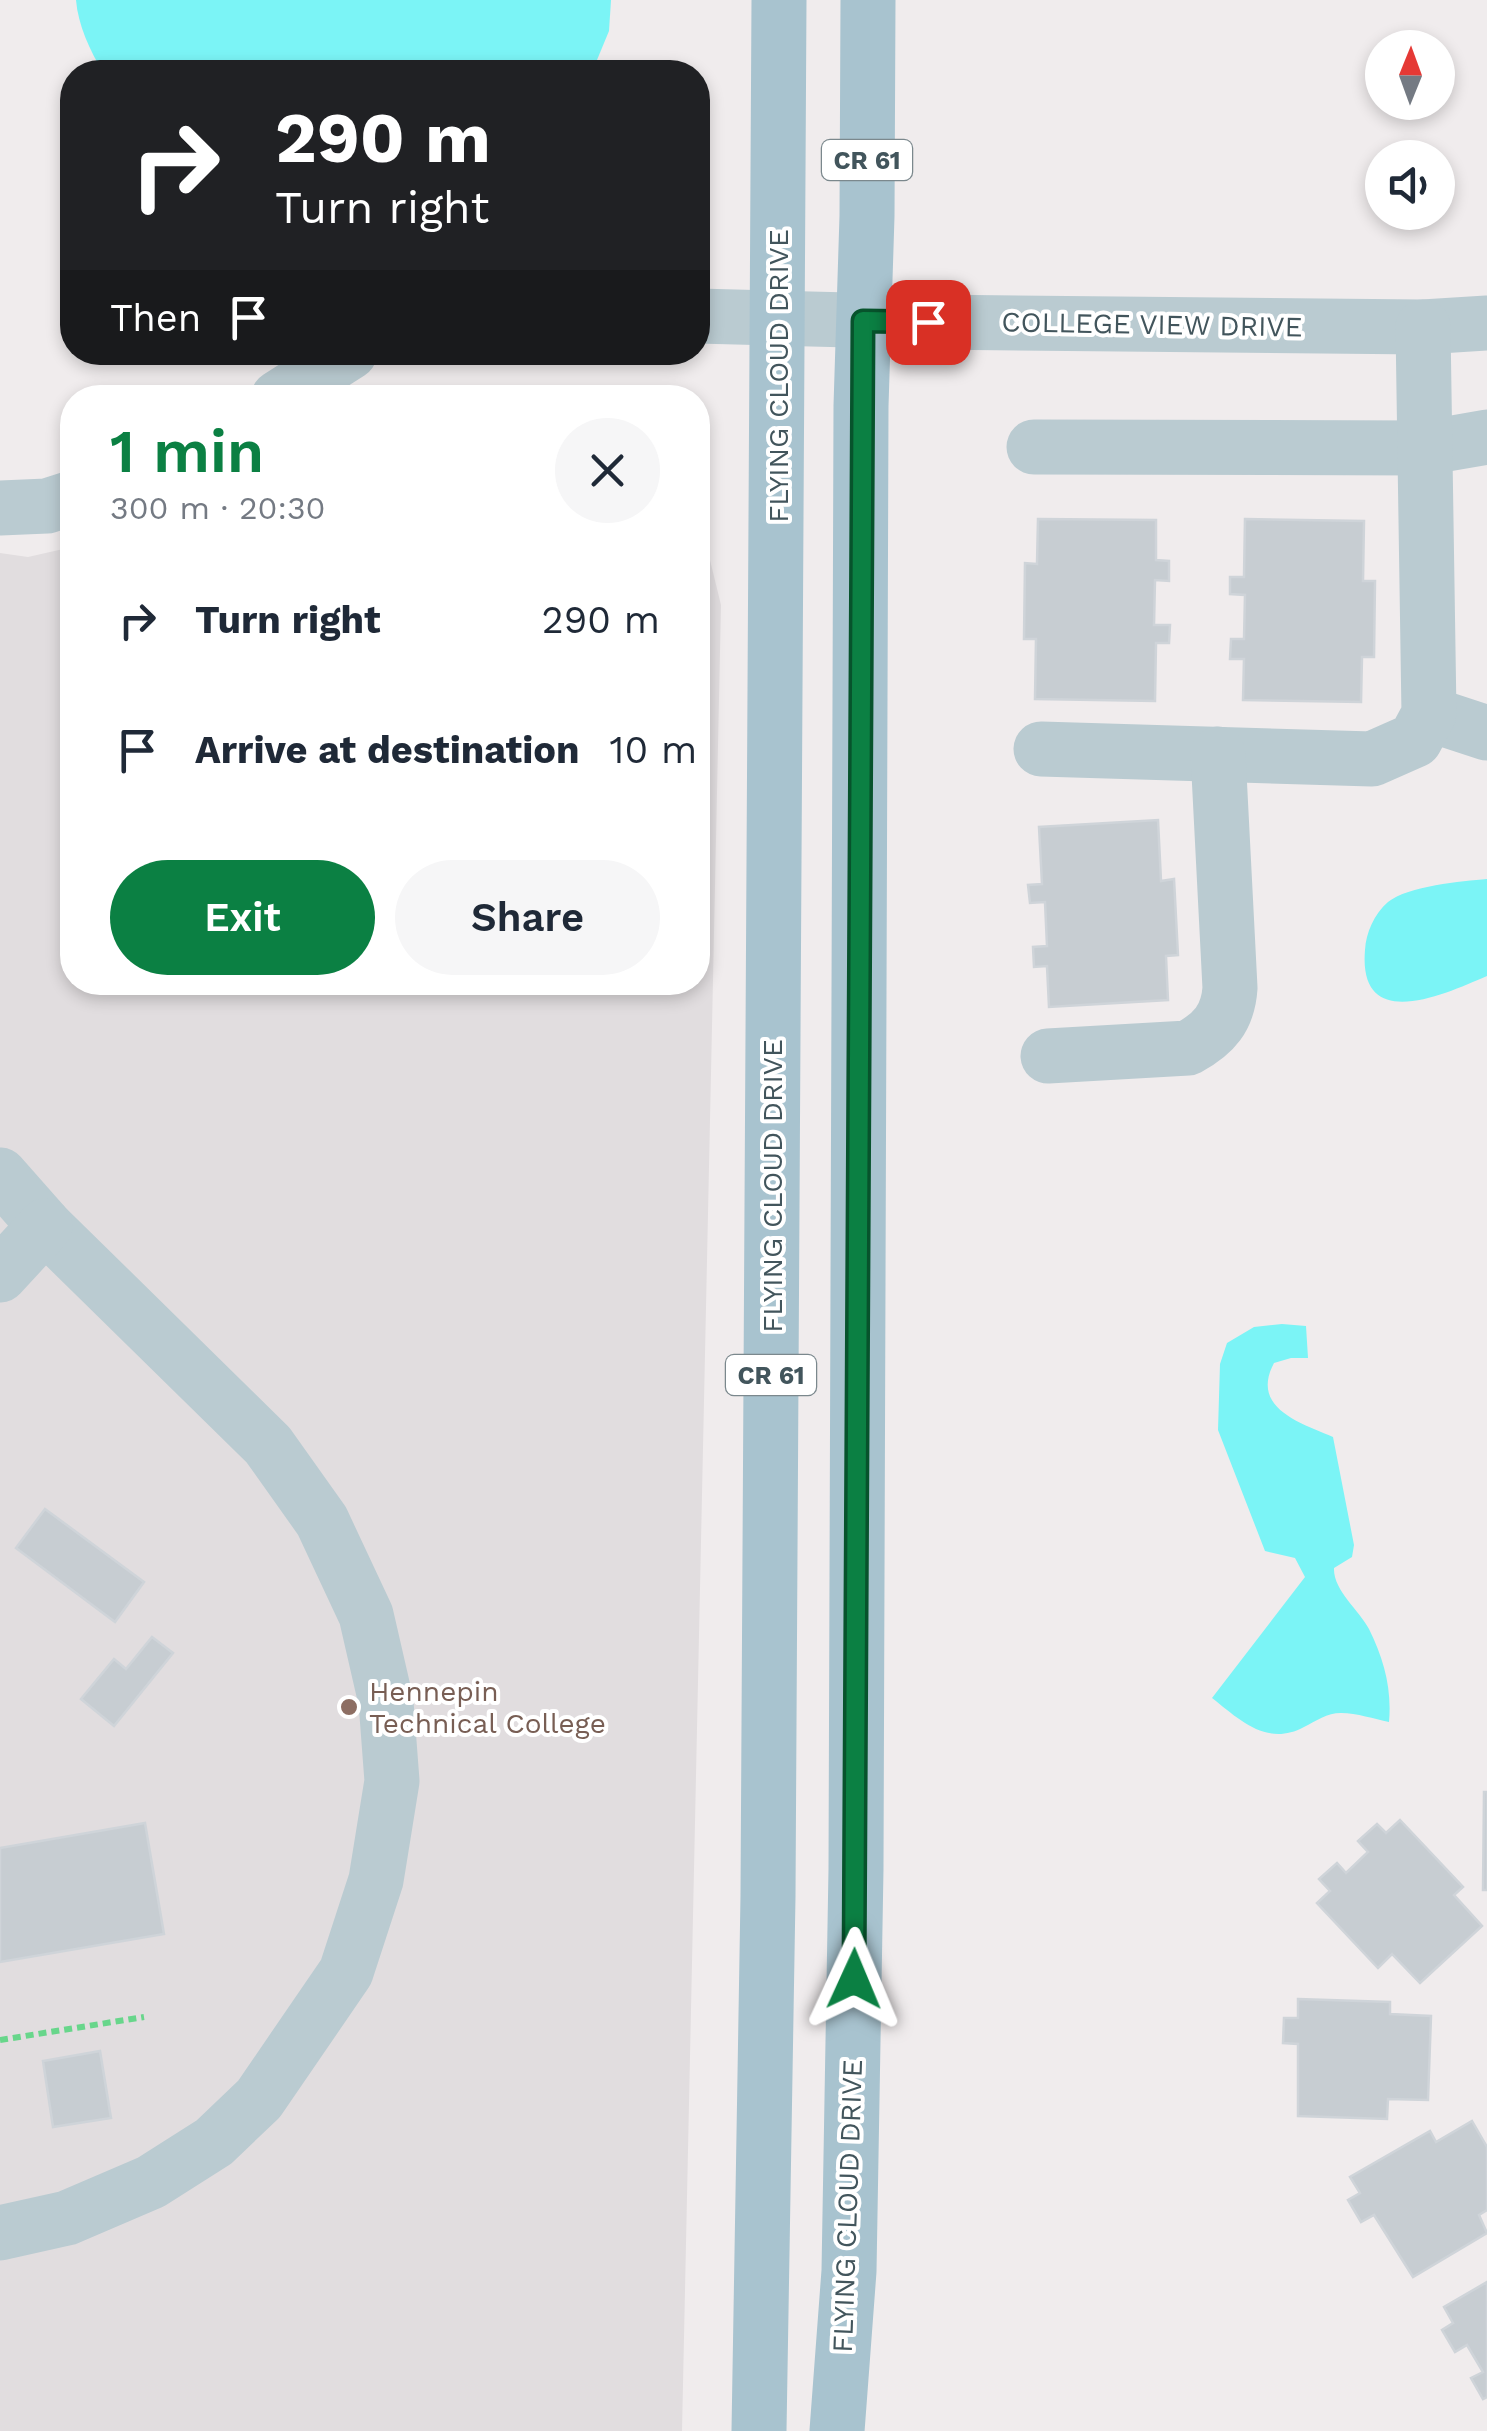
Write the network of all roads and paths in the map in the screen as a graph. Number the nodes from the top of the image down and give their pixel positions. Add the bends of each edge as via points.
1 (779, 0) edge
2 (868, 0) edge
3 (710, 316) edge
4 (780, 319) junction
5 (863, 321) junction
6 (1487, 322) edge
7 (1423, 326) junction
8 (330, 365) edge
9 (298, 385) edge
10 (1487, 436) edge
11 (1034, 446) dead end
12 (1424, 448) junction
13 (60, 502) edge
14 (0, 508) edge
15 (1429, 714) junction
16 (1487, 732) edge
17 (1041, 749) dead end
18 (1218, 754) junction
19 (1048, 1056) dead end
20 (0, 1175) edge
21 (45, 1226) junction
22 (0, 1275) edge
23 (144, 2016) dead end
24 (0, 2040) edge
25 (0, 2233) edge
26 (759, 2431) edge
27 (837, 2431) edge

1 - 4 main road, FLYING CLOUD DRIVE / CR 61
2 - 5 main road, FLYING CLOUD DRIVE / CR 61
3 - 4 street, COLLEGE VIEW DRIVE
4 - 5 street, COLLEGE VIEW DRIVE
4 - 26 main road, FLYING CLOUD DRIVE / CR 61
5 - 7 street, COLLEGE VIEW DRIVE
5 - 27 main road, FLYING CLOUD DRIVE / CR 61 via 856,1850 849,2271
6 - 7 street, COLLEGE VIEW DRIVE
7 - 12 street
8 - 9 street
10 - 12 street
11 - 12 street
12 - 15 street
13 - 14 street
15 - 16 street
15 - 18 street via 1414,740 1372,759
17 - 18 street
18 - 19 street via 1230,988 1220,1024 1188,1048
20 - 21 street
21 - 22 street
21 - 25 street via 268,1446 322,1521 366,1614 386,1702 392,1781 376,1880 346,1972 260,2099 214,2142 151,2182 68,2218
23 - 24 path

